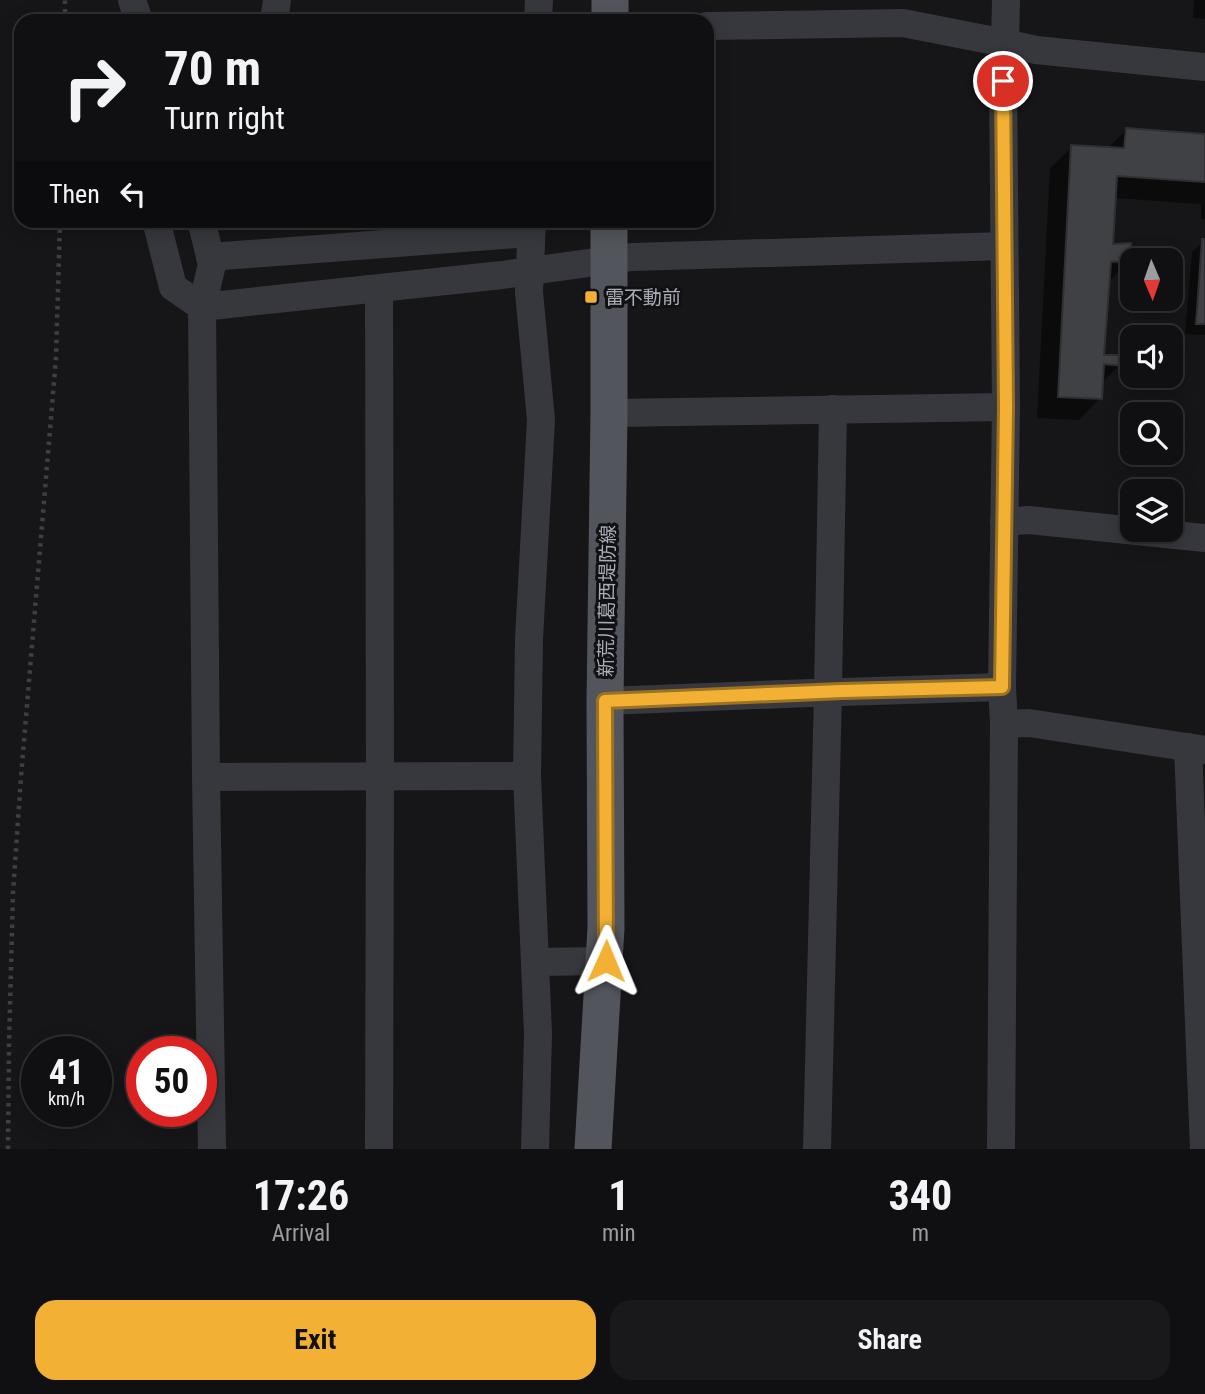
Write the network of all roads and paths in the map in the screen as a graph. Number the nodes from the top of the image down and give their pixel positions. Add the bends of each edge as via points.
1 (1006, 0) edge
2 (714, 26) edge
3 (1005, 43) junction
4 (1205, 67) edge
5 (60, 228) edge
6 (158, 228) edge
7 (203, 228) edge
8 (521, 228) edge
9 (532, 228) edge
10 (609, 228) edge
11 (1004, 246) junction
12 (211, 257) junction
13 (608, 259) junction
14 (530, 271) junction
15 (379, 289) junction
16 (202, 307) junction
17 (1006, 407) junction
18 (833, 409) junction
19 (609, 413) junction
20 (1004, 522) junction
21 (1205, 538) edge
22 (1002, 687) junction
23 (828, 692) junction
24 (605, 701) junction
25 (1004, 724) junction
26 (1197, 748) edge
27 (380, 776) junction
28 (527, 776) junction
29 (206, 778) junction
30 (606, 961) junction
31 (535, 962) junction
32 (8, 1149) edge
33 (212, 1149) edge
34 (379, 1149) edge
35 (535, 1149) edge
36 (593, 1149) edge
37 (817, 1149) edge
38 (1001, 1149) edge
39 (1204, 1149) edge

1 - 3 street
2 - 3 street via 903,23
3 - 4 street
3 - 11 street
5 - 32 path via 56,358 13,893
6 - 16 street via 173,287
7 - 12 street
8 - 12 street
9 - 14 street
10 - 13 main road, 新荒川葛西堤防線
11 - 13 street
11 - 17 street
12 - 16 street
13 - 14 street
13 - 19 main road, 新荒川葛西堤防線
14 - 15 street
14 - 28 street via 541,420
15 - 16 street
15 - 27 street
16 - 29 street
17 - 18 street
17 - 20 street
18 - 19 street
18 - 23 street
19 - 24 main road, 新荒川葛西堤防線
20 - 21 street via 1029,520
20 - 22 street
22 - 23 street
22 - 25 street
23 - 24 street
23 - 37 street
24 - 30 main road, 新荒川葛西堤防線
25 - 26 street via 1029,723
25 - 38 street
26 - 39 street
27 - 28 street
27 - 29 street
27 - 34 street
28 - 31 street
29 - 33 street
30 - 31 street
30 - 36 main road, 新荒川葛西堤防線
31 - 35 street

